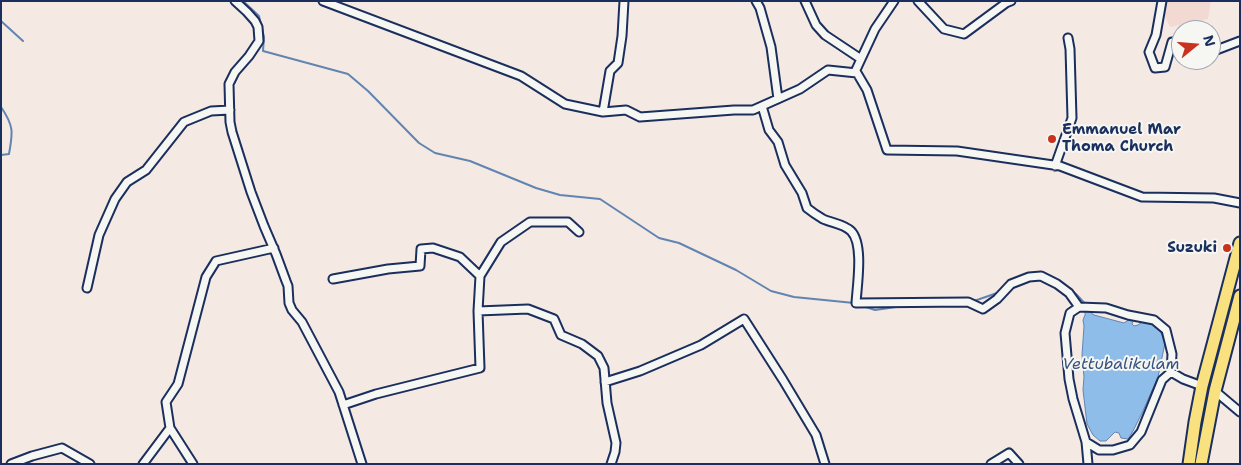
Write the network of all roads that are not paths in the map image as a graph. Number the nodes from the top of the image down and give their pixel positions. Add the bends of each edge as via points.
1 (235, 1) edge
2 (323, 1) edge
3 (624, 1) edge
4 (756, 1) edge
5 (805, 1) edge
6 (894, 1) edge
7 (918, 1) edge
8 (1011, 1) edge
9 (1162, 1) edge
10 (1068, 38) dead end
11 (1240, 41) edge
12 (1171, 46) edge
13 (1221, 48) edge
14 (861, 59) junction
15 (855, 72) junction
16 (778, 99) junction
17 (762, 106) junction
18 (230, 110) junction
19 (603, 112) junction
20 (1055, 166) junction
21 (1240, 203) edge
22 (579, 232) dead end
23 (1240, 243) edge
24 (274, 248) junction
25 (480, 276) junction
26 (333, 279) dead end
27 (87, 288) dead end
28 (1240, 296) edge
29 (1080, 307) junction
30 (478, 311) junction
31 (1171, 372) junction
32 (605, 382) junction
33 (1202, 386) junction
34 (1215, 391) junction
35 (343, 405) junction
36 (1240, 412) edge
37 (170, 428) junction
38 (1086, 442) junction
39 (11, 464) edge
40 (90, 464) edge
41 (143, 464) edge
42 (193, 464) edge
43 (362, 464) edge
44 (611, 464) edge
45 (825, 464) edge
46 (991, 464) edge
47 (1019, 464) edge
48 (1088, 464) edge
49 (1189, 464) edge
50 (1201, 464) edge

1 - 18 street via 255,21 258,41 229,84
2 - 19 street via 521,76 565,104
3 - 19 street via 618,63 610,71
4 - 16 street via 771,47
5 - 14 street via 824,35
6 - 14 street via 875,29
7 - 8 street via 944,29 964,34
9 - 12 street via 1150,52 1156,68 1165,67
10 - 20 street via 1072,118
11 - 13 street
14 - 15 street
15 - 16 street via 828,70
15 - 20 street via 867,90 887,150 957,151
16 - 17 street
17 - 19 street via 753,110 640,117 626,110
17 - 29 street via 785,165 807,208 852,232 857,244 859,268 856,303 968,302 983,309 1011,284 1041,276 1069,293
18 - 24 street via 232,132 242,164
18 - 27 street via 211,112 184,122 146,170 127,182 115,199 100,235
20 - 21 street via 1142,197 1214,198
22 - 25 street via 568,222 530,222 500,242
23 - 33 main road
24 - 35 street via 288,286 292,310 302,322
24 - 37 street via 216,261 206,277 178,384 166,402
25 - 26 street via 460,258 433,248 421,249 420,266
25 - 30 street
28 - 34 main road
29 - 31 street via 1106,308 1154,320 1166,330 1172,354
29 - 38 street via 1070,313 1066,352 1068,379
30 - 32 street via 528,310 554,319 561,335 582,344 598,356 604,368
30 - 35 street via 480,368
31 - 33 street
31 - 38 street via 1162,380 1141,432 1130,445 1099,450
32 - 44 street via 616,443
32 - 45 street via 701,345 744,320 816,435
33 - 49 main road
34 - 36 street
34 - 50 main road
35 - 43 street
37 - 41 street
37 - 42 street
38 - 48 street
39 - 40 street via 62,448
46 - 47 street via 1009,454

